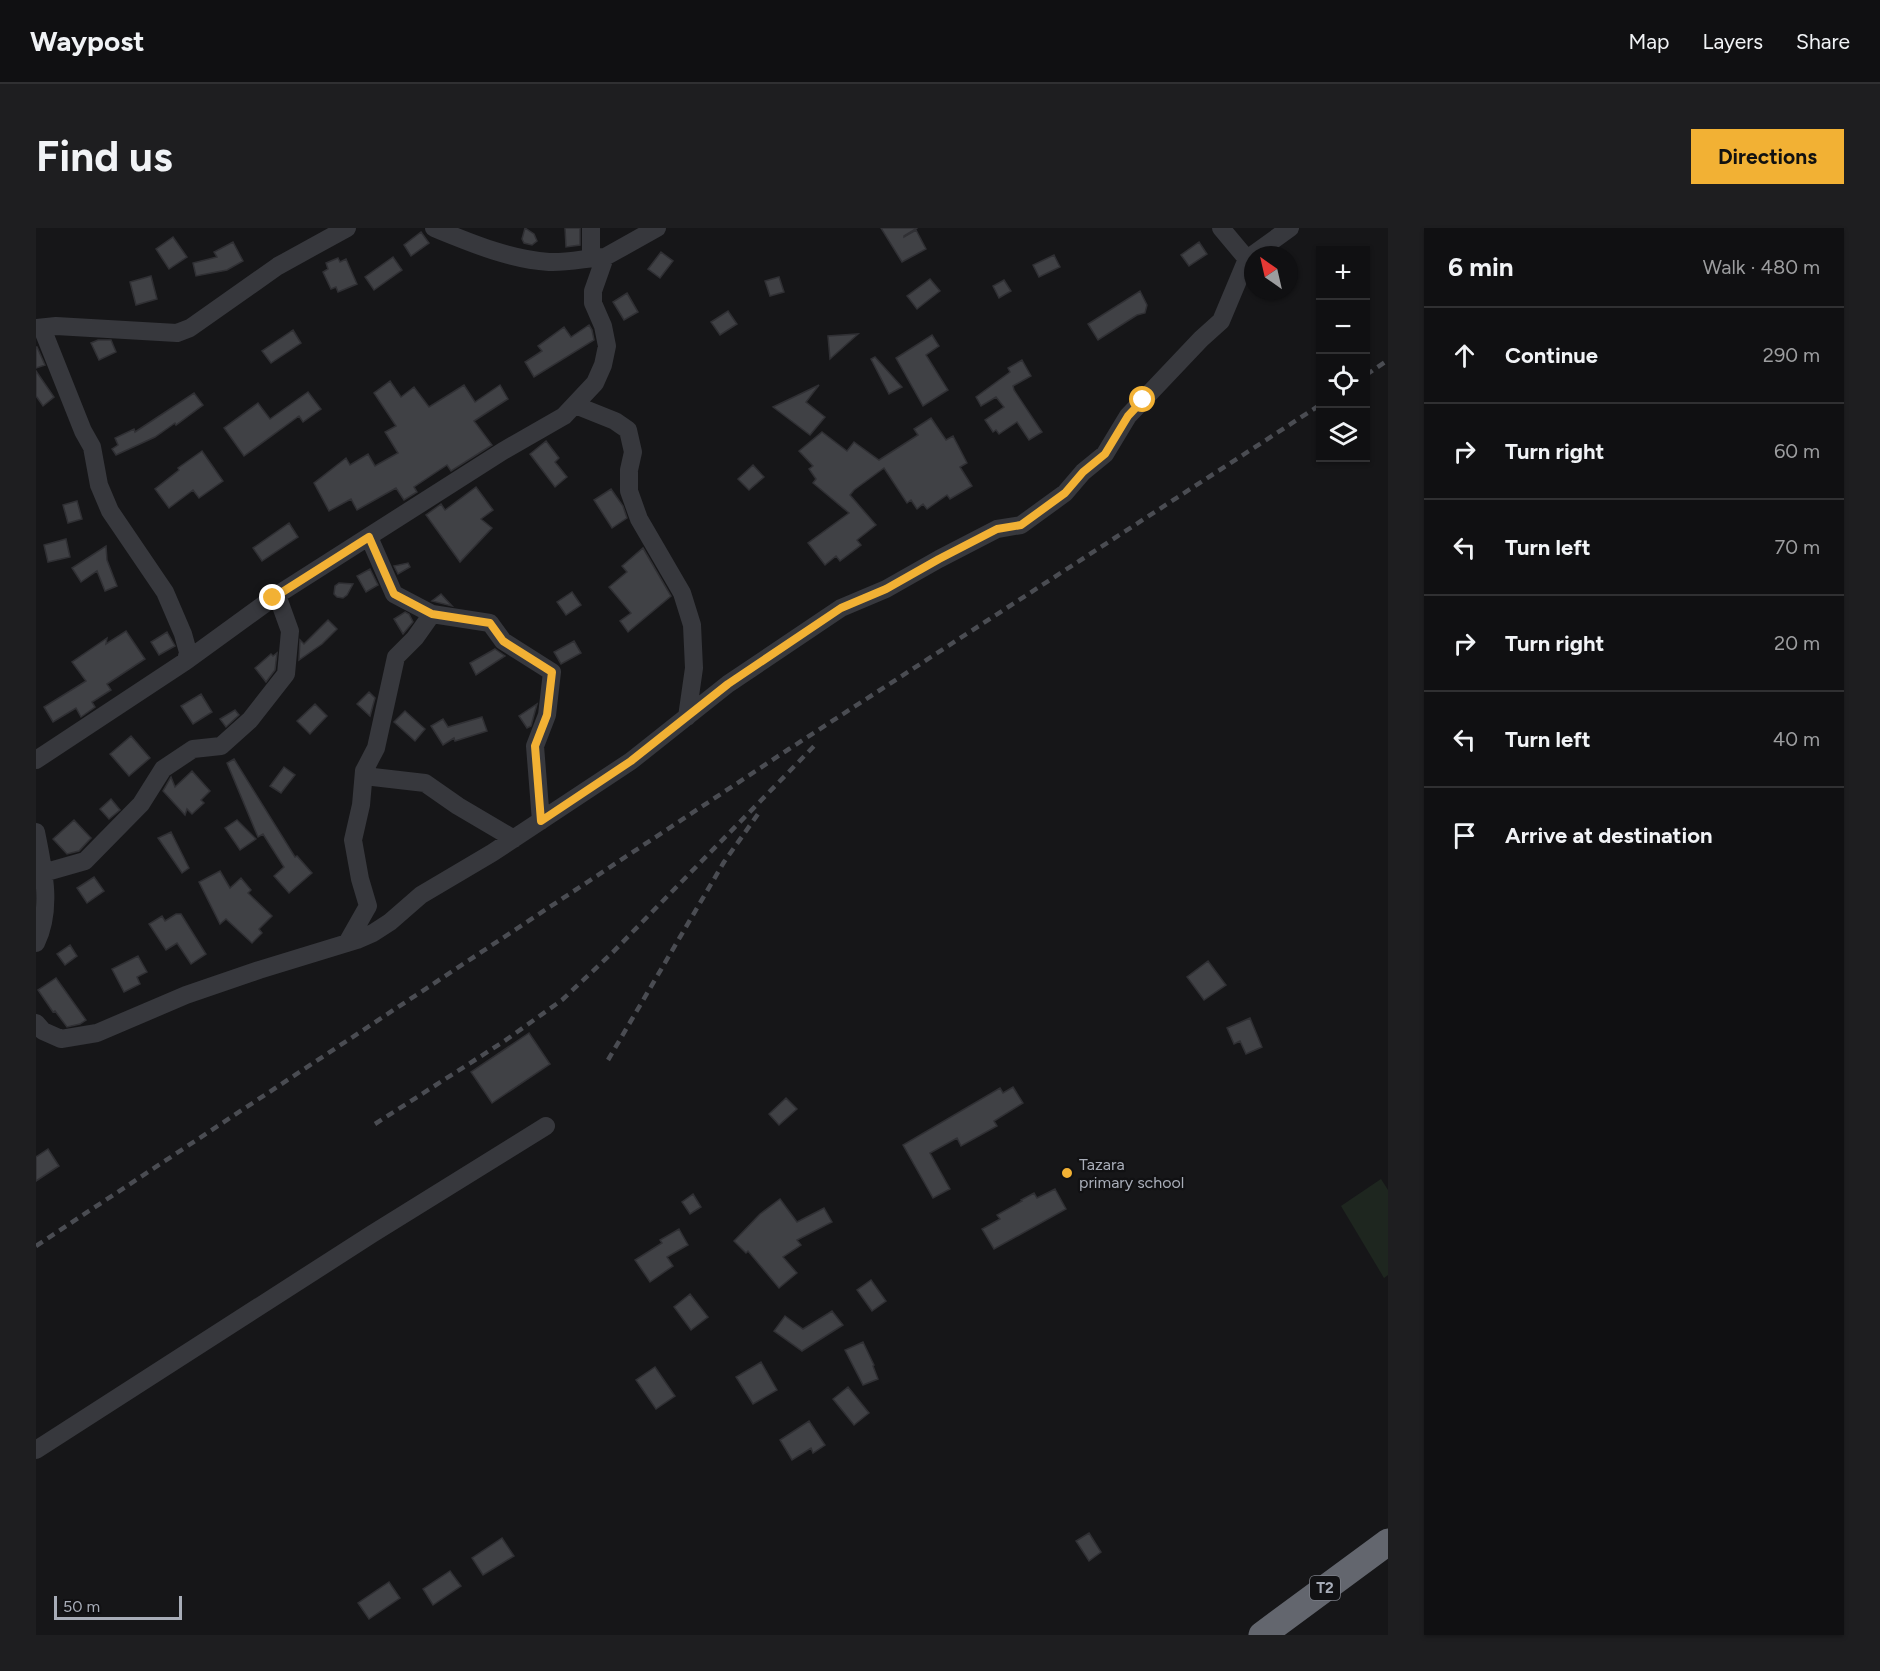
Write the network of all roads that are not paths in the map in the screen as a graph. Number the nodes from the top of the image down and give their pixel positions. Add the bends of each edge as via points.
1 (347, 228) edge
2 (434, 228) edge
3 (591, 228) edge
4 (657, 228) edge
5 (1221, 228) edge
6 (1290, 228) edge
7 (1265, 246) edge
8 (1244, 255) edge
9 (598, 258) junction
10 (1244, 266) edge
11 (39, 328) edge
12 (575, 405) junction
13 (369, 537) junction
14 (277, 595) junction
15 (432, 614) junction
16 (186, 662) junction
17 (687, 717) junction
18 (36, 760) edge
19 (364, 771) junction
20 (541, 821) junction
21 (36, 832) edge
22 (514, 838) junction
23 (43, 873) junction
24 (36, 943) edge
25 (347, 943) junction
26 (36, 1023) edge
27 (546, 1126) dead end
28 (36, 1450) edge
29 (1388, 1542) edge
30 (1262, 1635) edge

1 - 11 street via 278,266 190,328 177,333
2 - 9 street via 522,259 552,262
3 - 9 street
4 - 9 street
5 - 8 street
6 - 7 street
9 - 12 street via 593,303 607,346 595,383
10 - 17 street via 1221,321 1128,416 1108,450 1065,493 1021,525 997,529 886,589 841,608 728,684
11 - 16 street via 92,447 99,485 110,511 165,592 183,634 188,652
12 - 13 street via 564,416
12 - 17 street via 628,430 633,452 629,490 639,519 682,593 692,625 694,668
13 - 14 street
13 - 15 street via 394,594
14 - 16 street
14 - 23 street via 290,632 286,674 250,720 221,746 193,748 163,769 141,804 85,861
15 - 19 street via 396,657 376,747
15 - 20 street via 490,623 503,641 552,672 547,715 535,746
16 - 18 street
17 - 20 street via 631,761
19 - 22 street via 373,777 425,783
19 - 25 street via 353,840 368,906
20 - 22 street
21 - 23 street
22 - 25 street via 421,895 373,933
23 - 24 street via 46,908
25 - 26 street via 186,995 97,1033 61,1039
27 - 28 street
29 - 30 highway, T2

